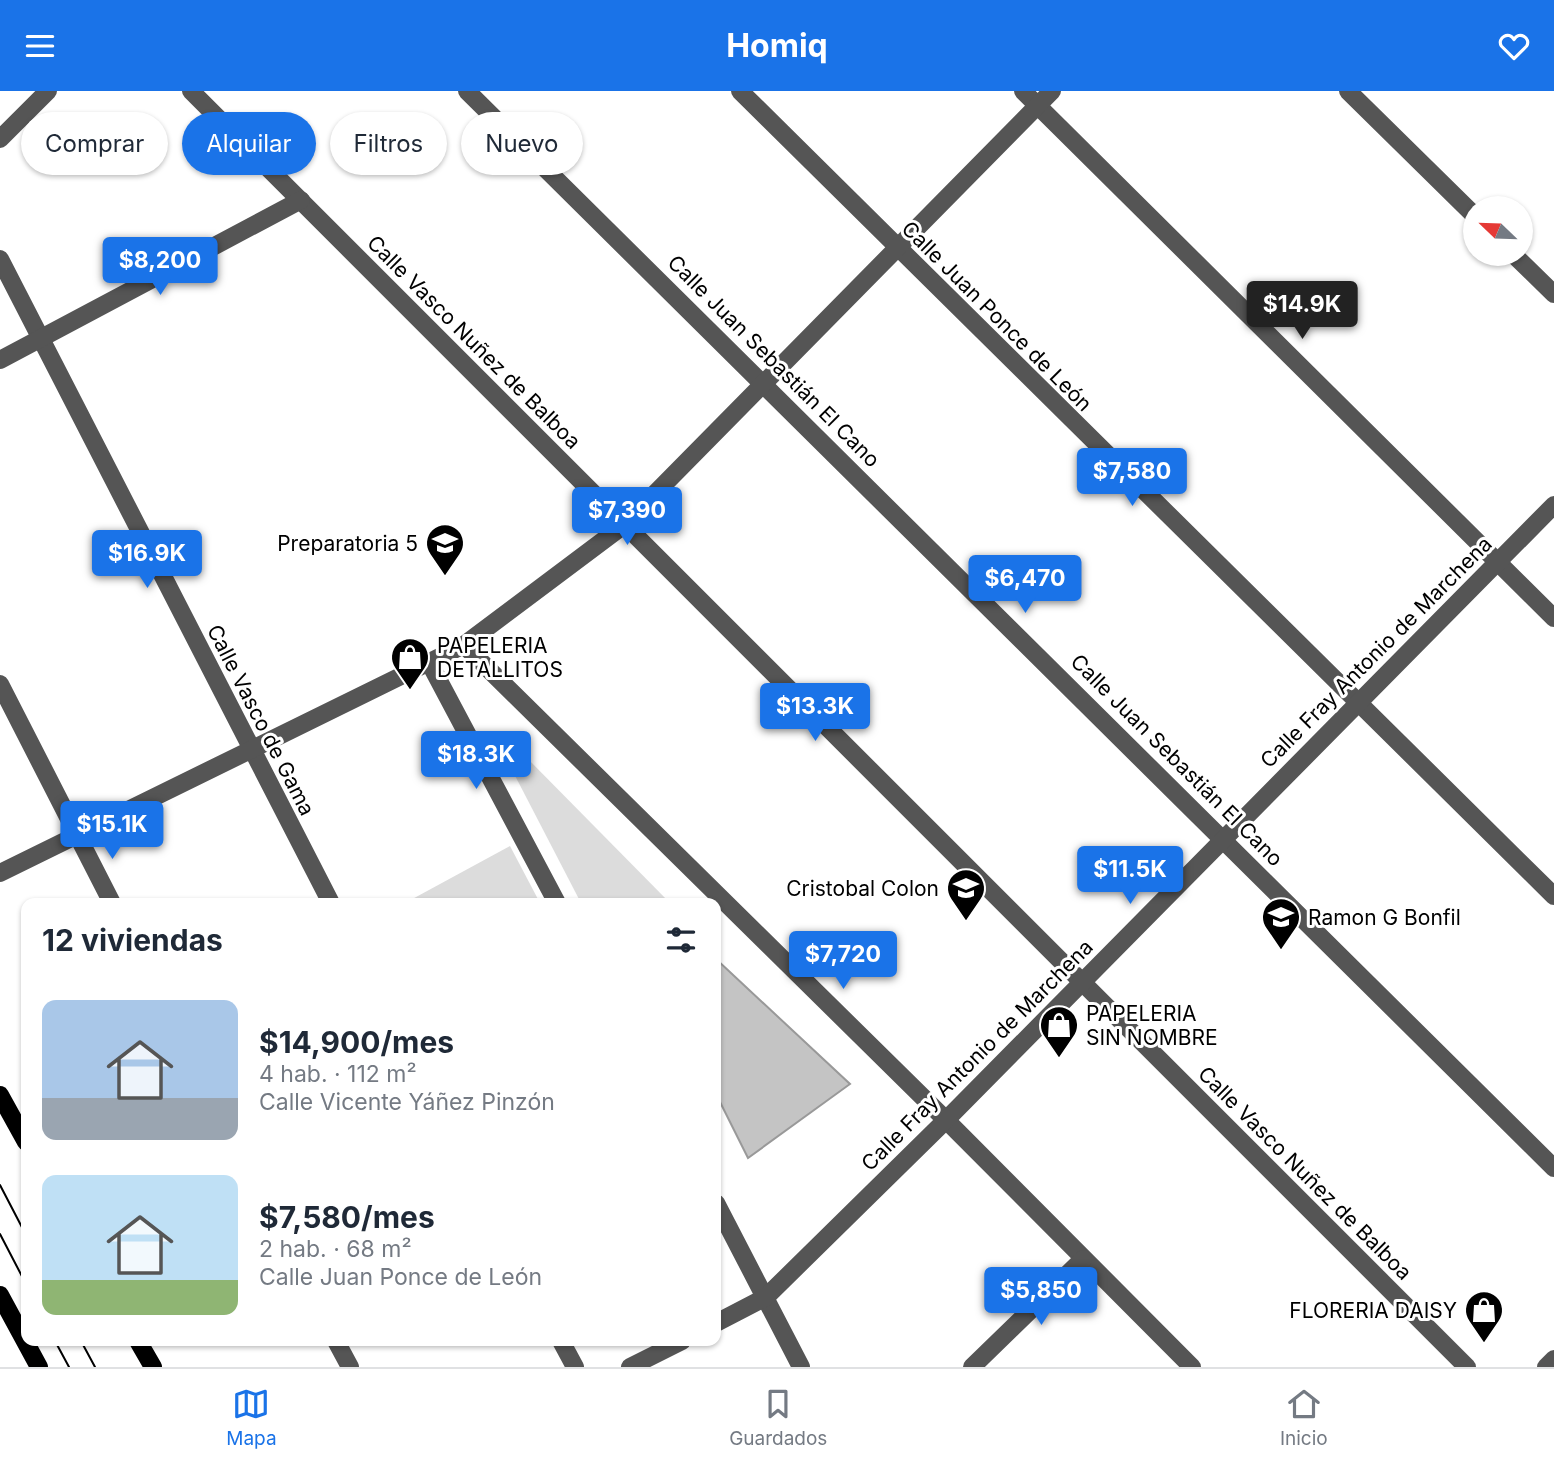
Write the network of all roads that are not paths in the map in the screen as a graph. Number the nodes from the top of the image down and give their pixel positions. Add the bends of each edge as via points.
1 (48, 91) edge
2 (191, 91) edge
3 (467, 91) edge
4 (740, 91) edge
5 (1023, 91) edge
6 (1052, 91) edge
7 (1348, 91) edge
8 (1038, 106) junction
9 (0, 139) edge
10 (301, 200) junction
11 (1463, 204) edge
12 (896, 249) junction
13 (0, 259) edge
14 (1525, 266) edge
15 (1554, 294) edge
16 (40, 338) junction
17 (0, 360) edge
18 (764, 383) junction
19 (1554, 505) edge
20 (624, 525) junction
21 (1497, 562) junction
22 (1554, 618) edge
23 (464, 645) junction
24 (429, 662) junction
25 (0, 684) edge
26 (1358, 703) junction
27 (250, 749) junction
28 (78, 836) junction
29 (1223, 839) junction
30 (0, 873) edge
31 (1554, 896) edge
32 (109, 898) edge
33 (328, 898) edge
34 (554, 898) edge
35 (721, 898) edge
36 (721, 898) edge
37 (1082, 983) junction
38 (0, 1095) edge
39 (946, 1120) junction
40 (21, 1133) edge
41 (1554, 1168) edge
42 (721, 1212) edge
43 (1083, 1259) junction
44 (0, 1295) edge
45 (766, 1297) junction
46 (721, 1320) edge
47 (21, 1334) edge
48 (28, 1346) edge
49 (141, 1346) edge
50 (339, 1346) edge
51 (564, 1346) edge
52 (672, 1346) edge
53 (1554, 1359) edge
54 (39, 1367) edge
55 (153, 1367) edge
56 (350, 1367) edge
57 (575, 1367) edge
58 (630, 1367) edge
59 (801, 1367) edge
60 (972, 1367) edge
61 (1192, 1367) edge
62 (1467, 1367) edge
63 (1546, 1367) edge

1 - 9 street
2 - 10 street, Calle Vasco Nuñez de Balboa
3 - 18 street, Calle Juan Sebastián El Cano
4 - 12 street, Calle Juan Ponce de León
5 - 8 street
6 - 8 street
7 - 11 street
8 - 12 street
8 - 21 street
10 - 16 street
10 - 20 street, Calle Vasco Nuñez de Balboa
12 - 18 street
12 - 26 street, Calle Juan Ponce de León
13 - 16 street, Calle Vasco de Gama
14 - 15 street
16 - 17 street
16 - 27 street, Calle Vasco de Gama
18 - 20 street
18 - 29 street, Calle Juan Sebastián El Cano
19 - 21 street, Calle Fray Antonio de Marchena
20 - 23 street
20 - 37 street, Calle Vasco Nuñez de Balboa
21 - 22 street
21 - 26 street, Calle Fray Antonio de Marchena
23 - 24 street
23 - 36 street
24 - 27 street
24 - 34 street
25 - 28 street
26 - 29 street, Calle Fray Antonio de Marchena
26 - 31 street, Calle Juan Ponce de León
27 - 28 street
27 - 33 street, Calle Vasco de Gama
28 - 30 street
28 - 32 street
29 - 37 street, Calle Fray Antonio de Marchena
29 - 41 street, Calle Juan Sebastián El Cano
35 - 39 street
37 - 39 street, Calle Fray Antonio de Marchena
37 - 62 street, Calle Vasco Nuñez de Balboa
38 - 40 main road
39 - 43 street
39 - 45 street, Calle Fray Antonio de Marchena
42 - 45 street
43 - 60 street
43 - 61 street
44 - 47 main road
45 - 46 street, Calle Fray Antonio de Marchena
45 - 59 street
48 - 54 main road
49 - 55 main road
50 - 56 street
51 - 57 street
52 - 58 street
53 - 63 street

